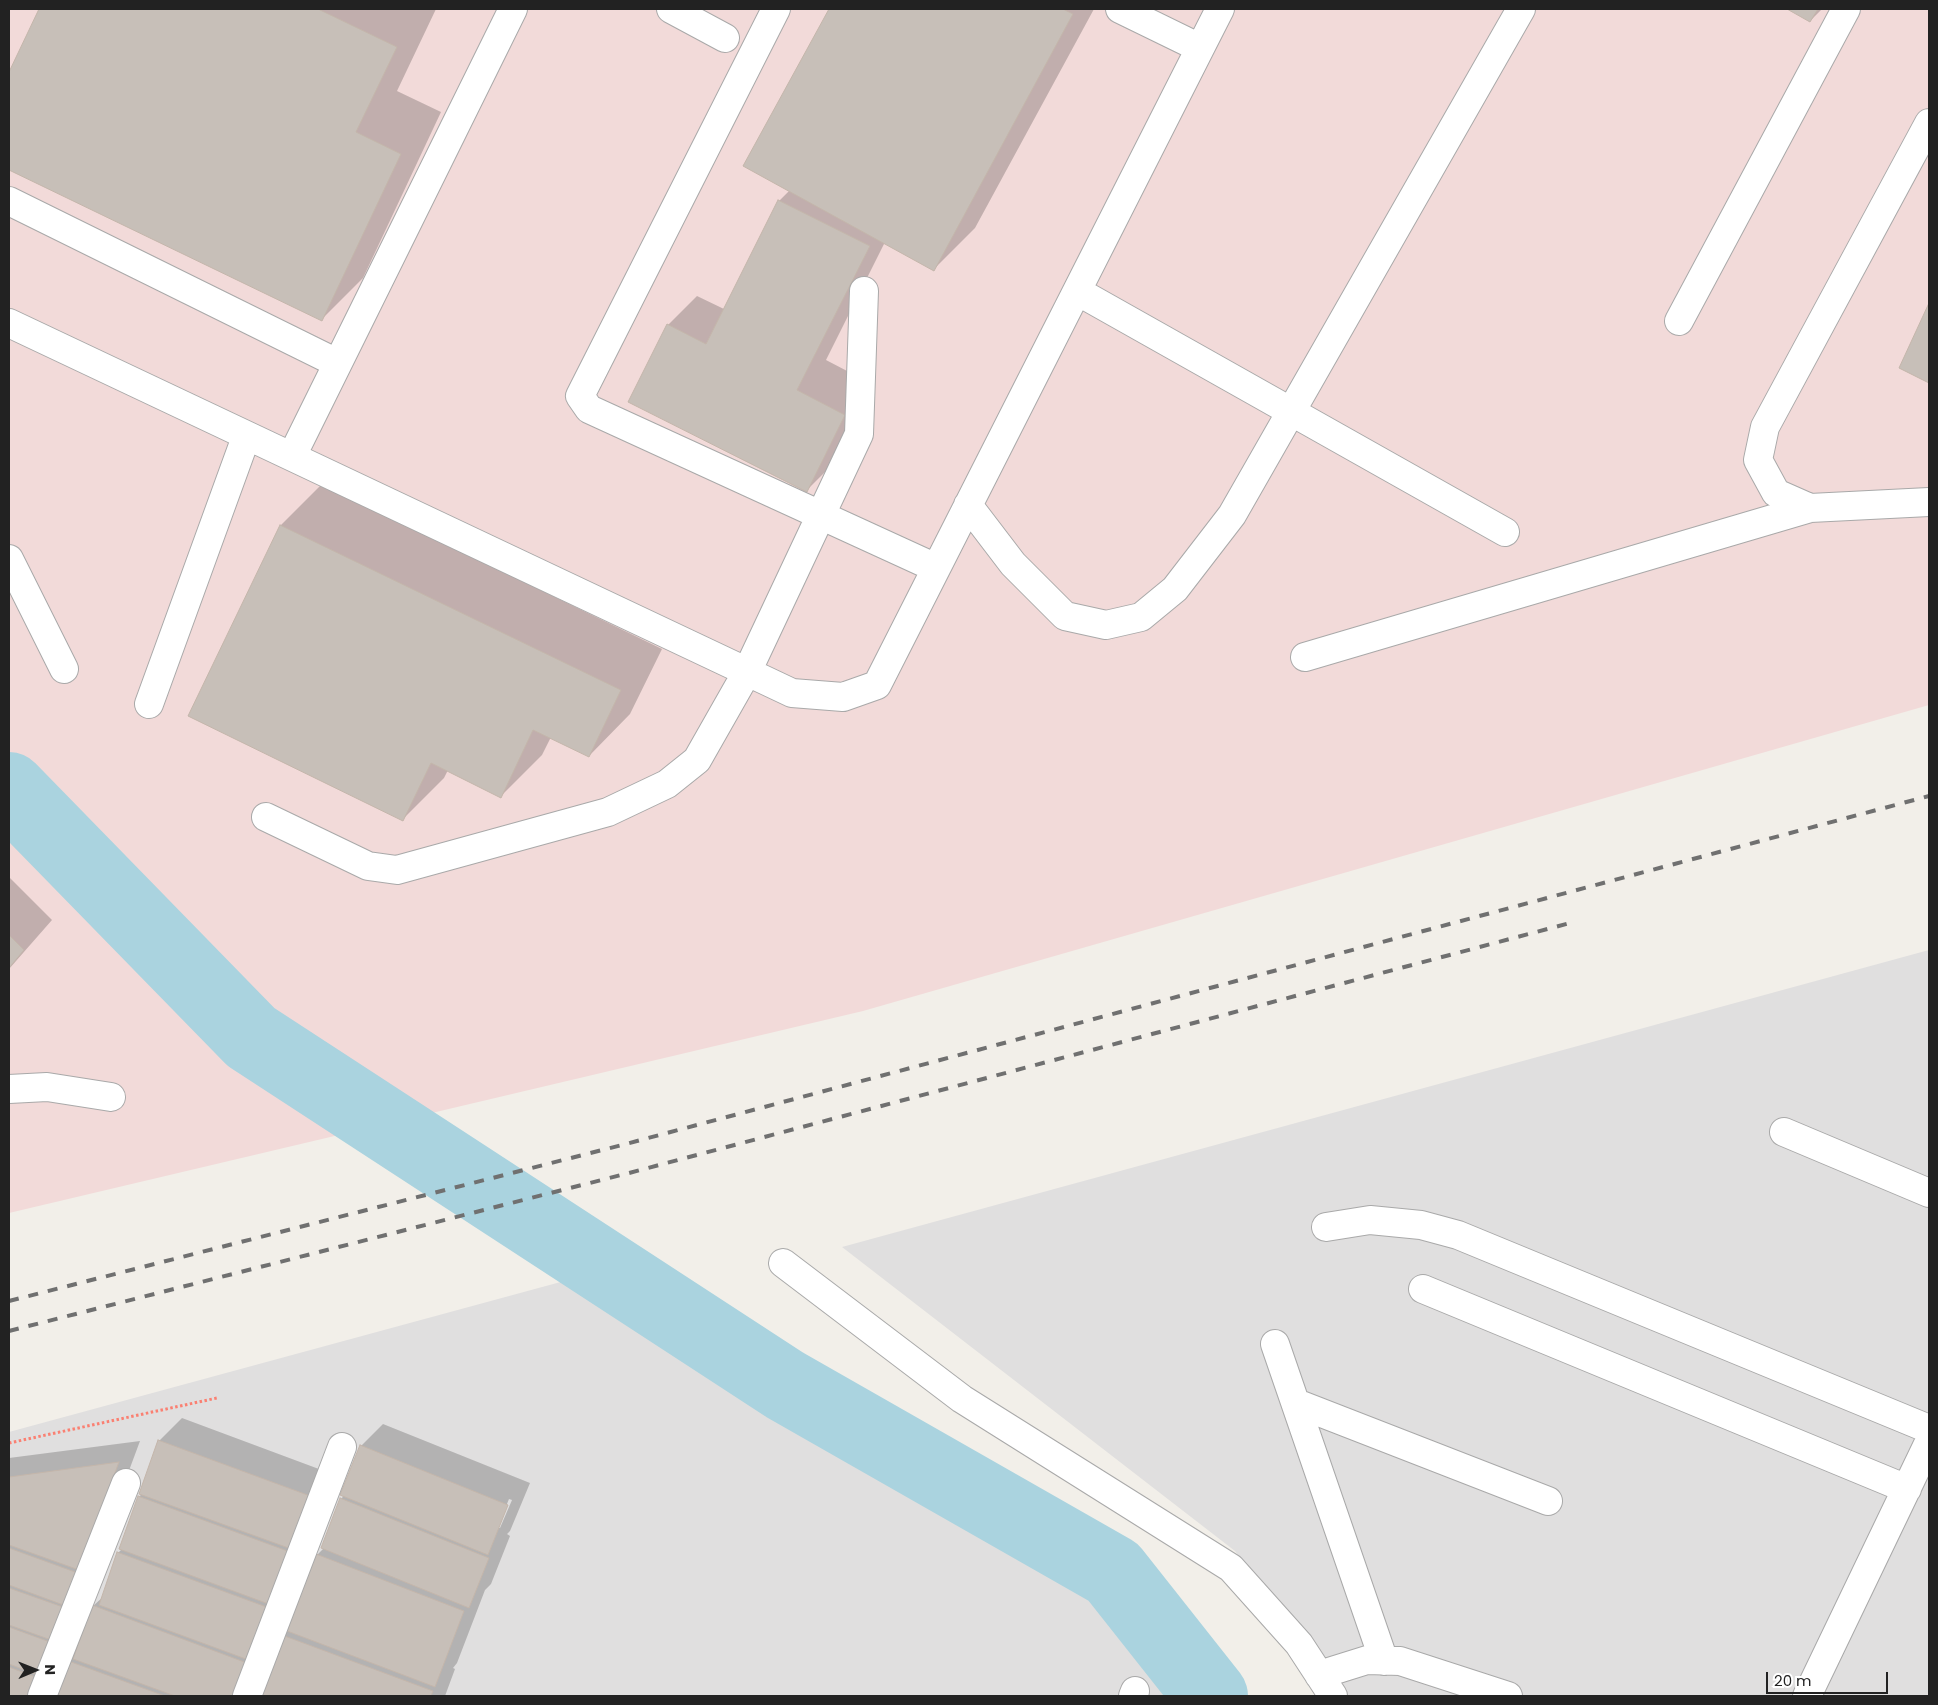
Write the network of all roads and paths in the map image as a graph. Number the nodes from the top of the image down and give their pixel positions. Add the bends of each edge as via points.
1 (513, 9) edge
2 (671, 9) edge
3 (776, 9) edge
4 (1120, 9) edge
5 (1220, 9) edge
6 (1521, 9) edge
7 (1846, 9) edge
8 (725, 38) dead end
9 (1200, 48) junction
10 (1929, 124) edge
11 (9, 200) edge
12 (864, 291) dead end
13 (1077, 291) junction
14 (1679, 321) dead end
15 (9, 323) edge
16 (338, 363) junction
17 (1290, 413) junction
18 (246, 437) junction
19 (292, 456) junction
20 (1929, 502) edge
21 (968, 505) junction
22 (1810, 508) junction
23 (819, 516) junction
24 (1505, 532) dead end
25 (9, 559) edge
26 (936, 568) junction
27 (1305, 657) dead end
28 (64, 669) dead end
29 (747, 672) junction
30 (149, 704) dead end
31 (266, 817) dead end
32 (9, 1088) edge
33 (111, 1097) dead end
34 (1784, 1132) dead end
35 (1929, 1193) edge
36 (1326, 1227) dead end
37 (783, 1263) dead end
38 (1423, 1289) dead end
39 (1275, 1344) dead end
40 (217, 1398) dead end
41 (1296, 1403) junction
42 (1929, 1429) edge
43 (1929, 1442) edge
44 (9, 1443) edge
45 (342, 1447) dead end
46 (126, 1483) dead end
47 (1907, 1489) junction
48 (1548, 1501) dead end
49 (1384, 1661) junction
50 (1326, 1686) edge
51 (42, 1696) edge
52 (247, 1696) edge
53 (1508, 1696) edge
54 (1807, 1696) edge

1 - 16 street
2 - 8 street
3 - 23 street via 580,396 589,409
4 - 9 street
5 - 9 street
6 - 17 street
7 - 14 street
9 - 13 street
10 - 22 street via 1764,427 1758,460 1776,493
11 - 16 street
12 - 23 street via 859,434
13 - 17 street
13 - 21 street
15 - 18 street
16 - 19 street
17 - 21 street via 1232,515 1175,589 1141,617 1106,625 1065,616 1013,564
17 - 24 street
18 - 19 street
18 - 30 street
19 - 29 street
20 - 22 street
21 - 26 street
22 - 27 street
23 - 26 street
23 - 29 street
25 - 28 street
26 - 29 street via 876,685 843,697 792,693
29 - 31 street via 697,760 666,784 608,812 396,870 368,866
32 - 33 street via 47,1087
34 - 35 street
36 - 42 street via 1370,1220 1422,1224 1458,1235
37 - 50 street via 962,1399 1231,1568 1299,1644
38 - 47 street
39 - 41 street
40 - 44 path
41 - 48 street
41 - 49 street
43 - 47 street
45 - 52 street
46 - 51 street
47 - 54 street
49 - 50 street via 1367,1660
49 - 53 street via 1400,1661

